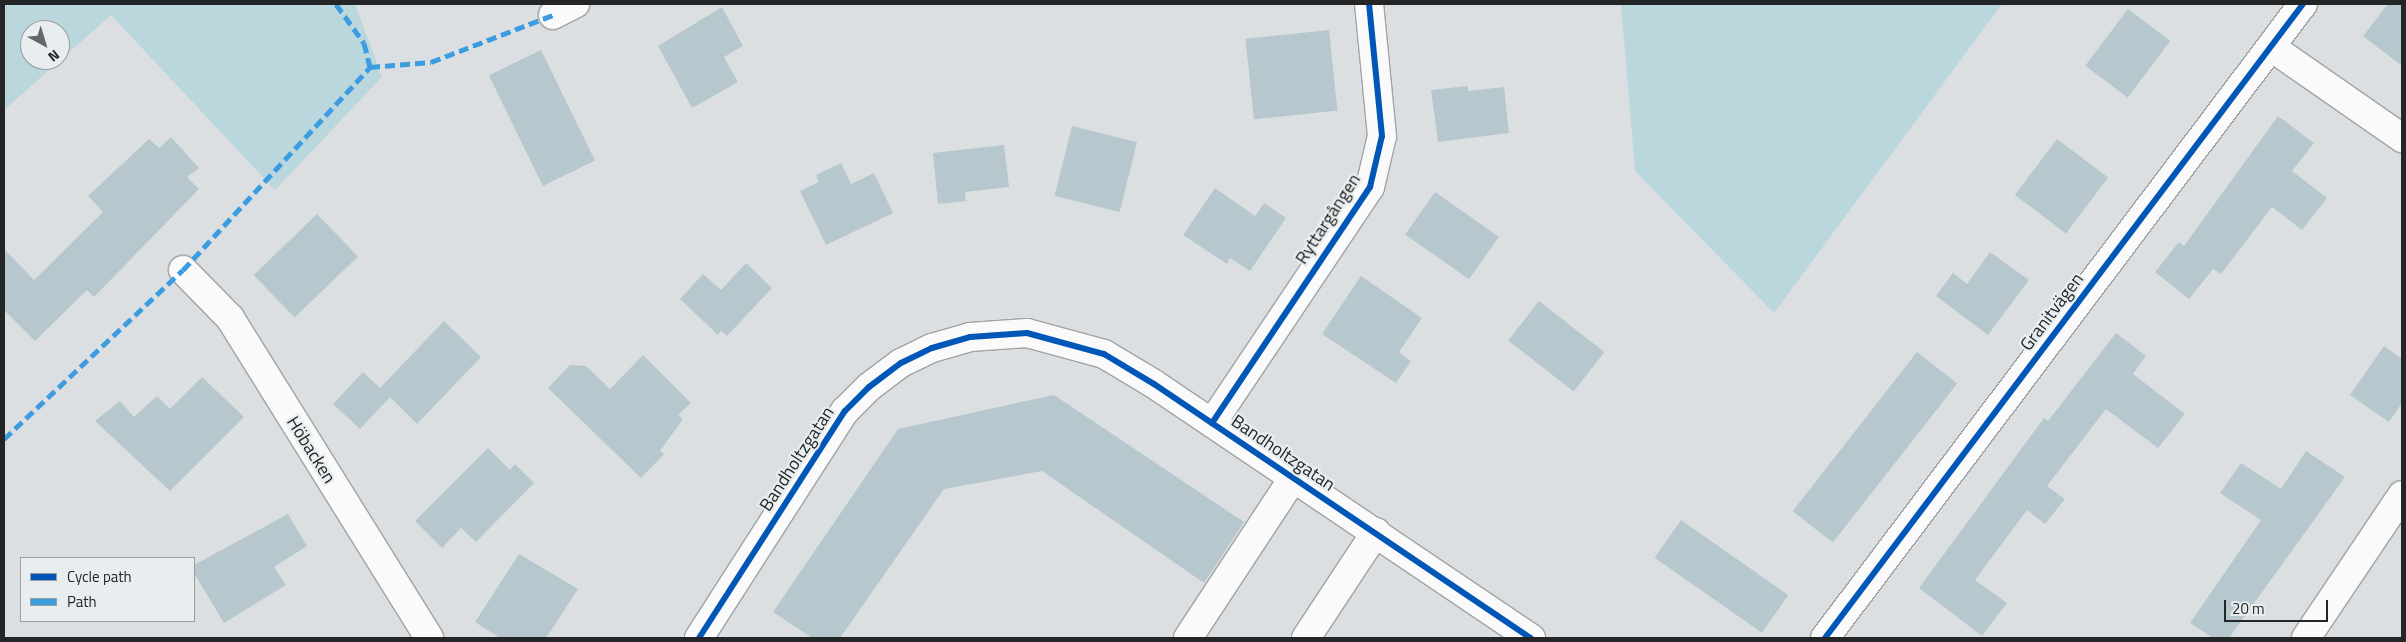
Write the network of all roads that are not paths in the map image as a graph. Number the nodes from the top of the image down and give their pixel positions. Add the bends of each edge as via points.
1 (1369, 4) edge
2 (2303, 4) edge
3 (2270, 47) junction
4 (2402, 138) edge
5 (183, 270) dead end
6 (1212, 423) junction
7 (1293, 478) junction
8 (2402, 494) edge
9 (1376, 532) junction
10 (429, 638) edge
11 (699, 638) edge
12 (1188, 638) edge
13 (1306, 638) edge
14 (1531, 638) edge
15 (1825, 638) edge
16 (2306, 638) edge

1 - 6 street, Ryttargången via 1382,136 1370,187
2 - 3 street, Granitvägen
3 - 4 street
3 - 15 street, Granitvägen
5 - 10 street, Höbacken via 230,318
6 - 7 street, Bandholtzgatan
6 - 11 street, Bandholtzgatan via 1104,354 1061,339 998,333 932,348 901,363 845,411
7 - 9 street, Bandholtzgatan
7 - 12 street
8 - 16 street
9 - 13 street
9 - 14 street, Bandholtzgatan

